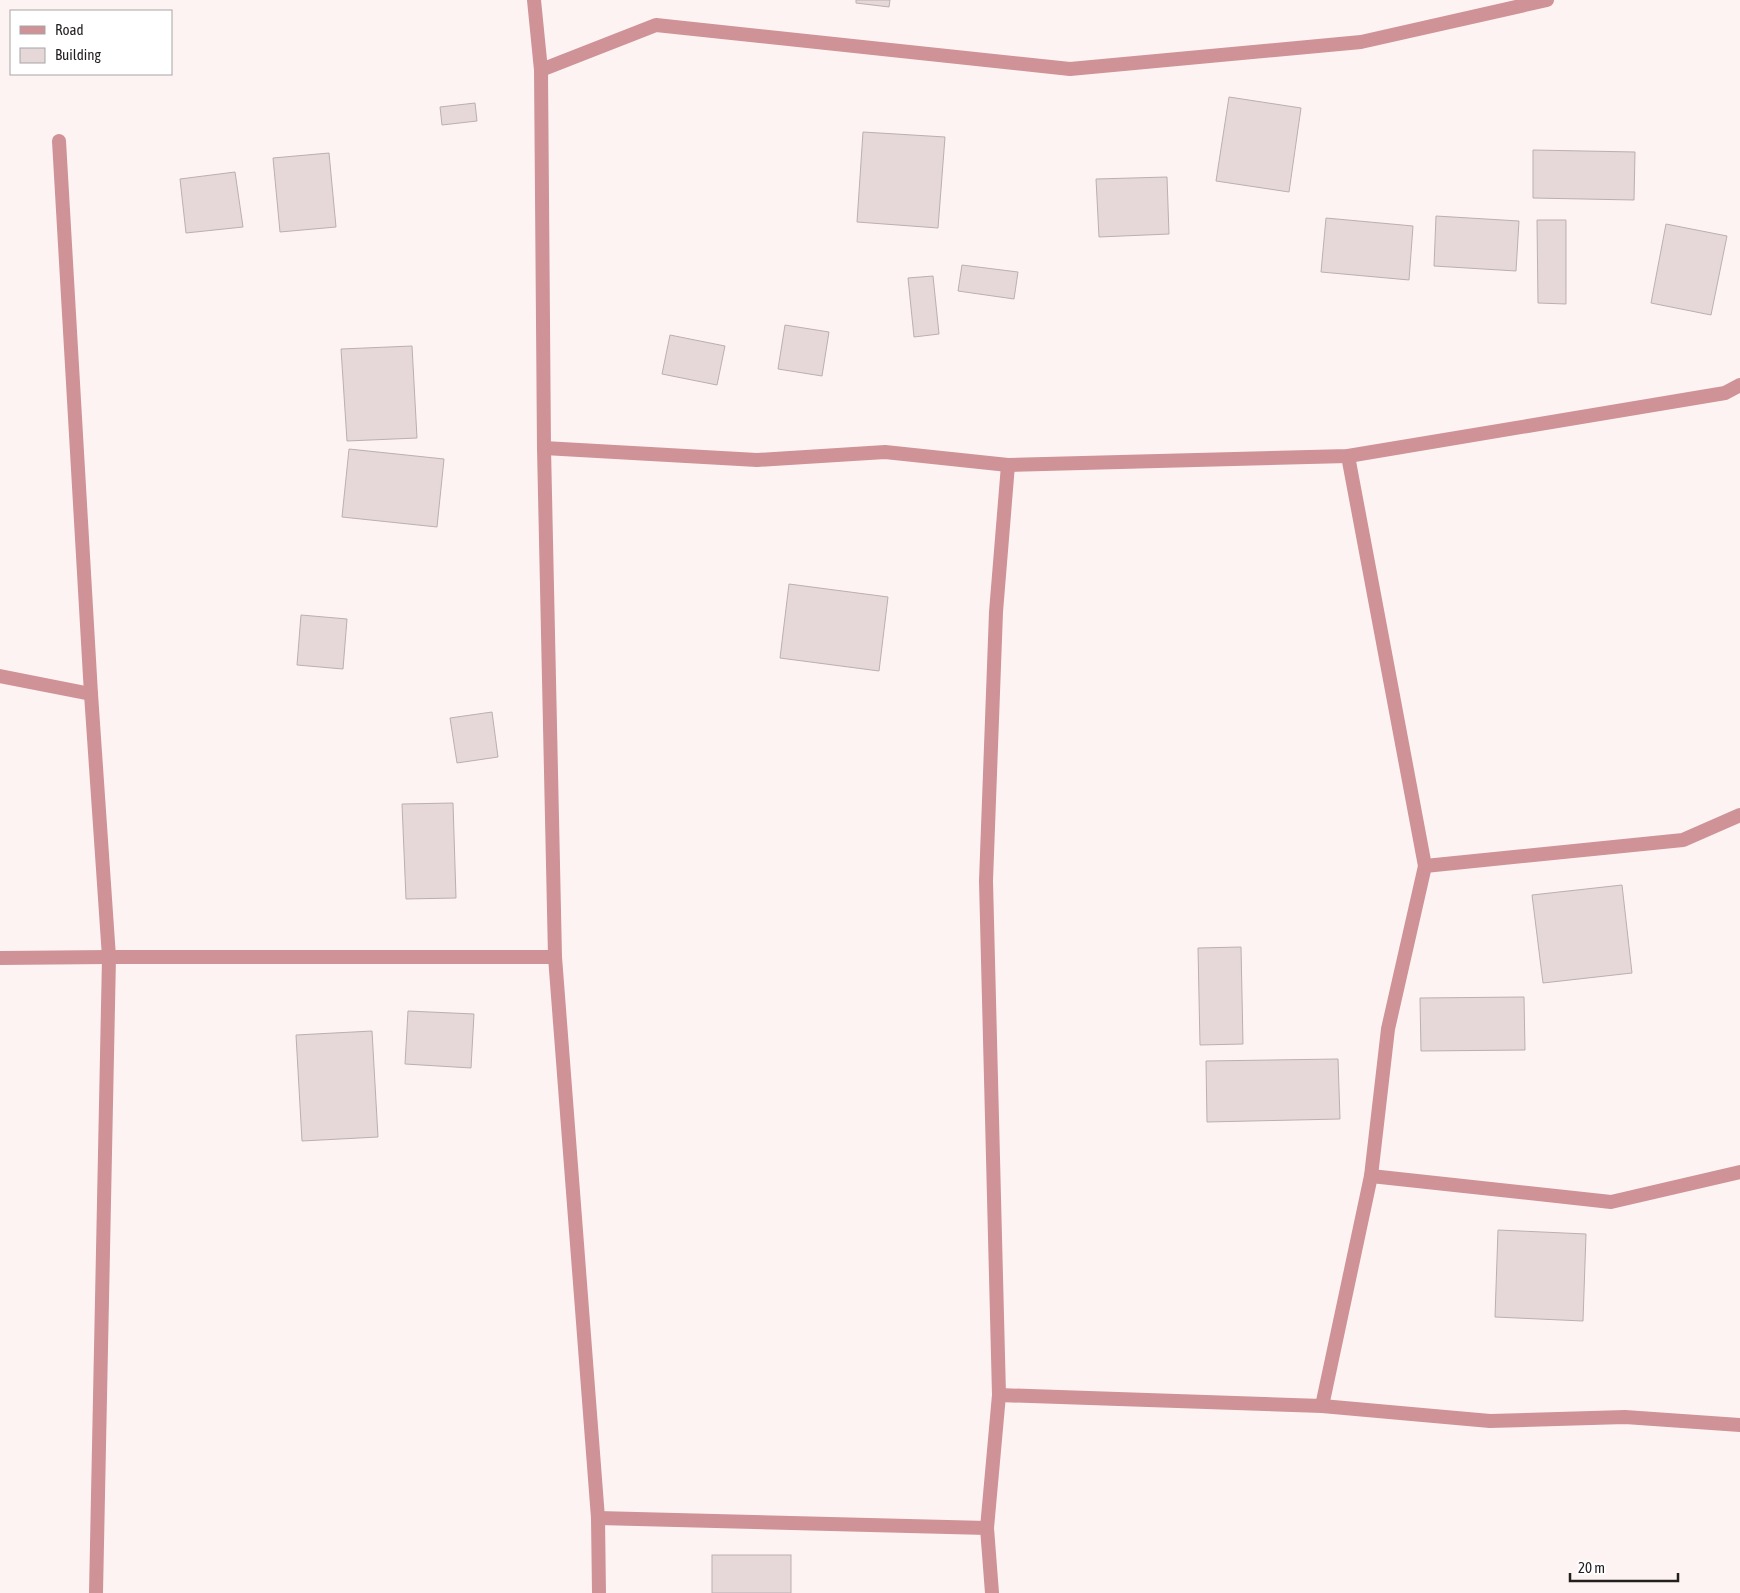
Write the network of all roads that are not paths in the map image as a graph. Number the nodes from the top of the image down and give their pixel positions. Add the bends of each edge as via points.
1 (534, 0) edge
2 (1547, 0) edge
3 (541, 70) junction
4 (58, 142) dead end
5 (1740, 385) edge
6 (544, 448) junction
7 (1348, 456) junction
8 (1008, 464) junction
9 (0, 676) edge
10 (91, 694) junction
11 (1740, 815) edge
12 (1425, 866) junction
13 (108, 957) junction
14 (554, 957) junction
15 (0, 958) edge
16 (1740, 1172) edge
17 (1371, 1176) junction
18 (999, 1395) junction
19 (1322, 1406) junction
20 (1740, 1424) edge
21 (598, 1518) junction
22 (987, 1528) junction
23 (96, 1593) edge
24 (599, 1593) edge
25 (992, 1593) edge

1 - 3 street
2 - 3 street via 1361,42 1070,69 656,25
3 - 6 street
4 - 10 street
5 - 7 street via 1724,393
6 - 8 street via 757,460 886,452
6 - 14 street
7 - 8 street
7 - 12 street
8 - 18 street via 996,612 986,881
9 - 10 street
10 - 13 street
11 - 12 street via 1683,840
12 - 17 street via 1388,1029
13 - 14 street
13 - 15 street
13 - 23 street
14 - 21 street
16 - 17 street via 1611,1202
17 - 19 street
18 - 19 street
18 - 22 street
19 - 20 street via 1490,1421 1625,1416
21 - 22 street
21 - 24 street
22 - 25 street

